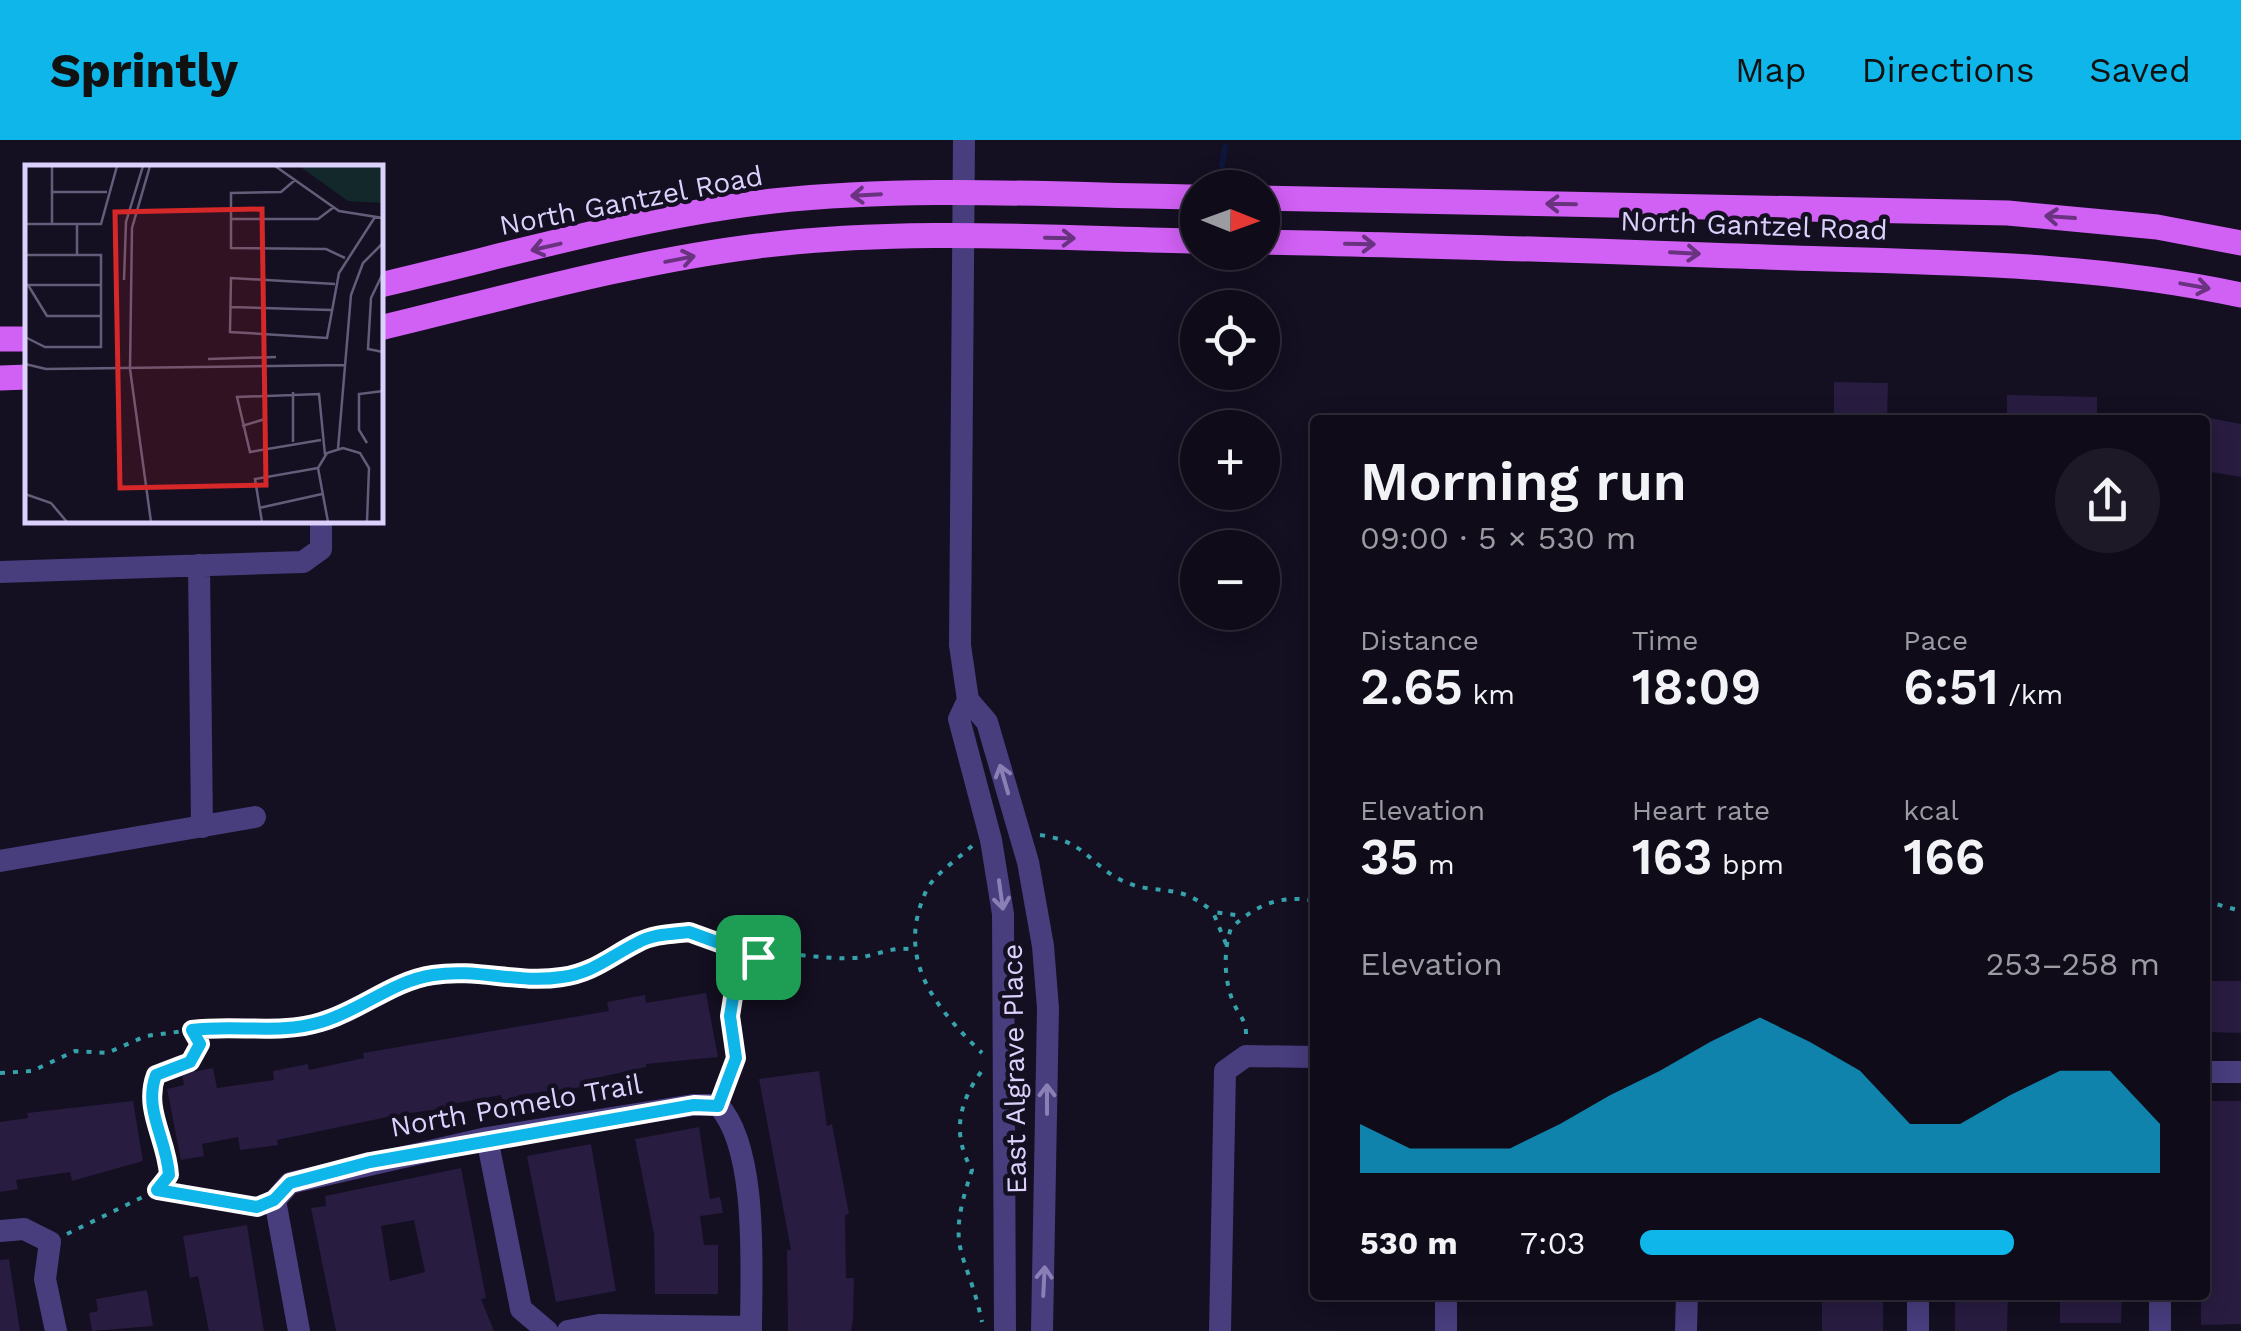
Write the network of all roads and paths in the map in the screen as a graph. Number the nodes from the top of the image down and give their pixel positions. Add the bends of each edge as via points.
1 (964, 140) edge
2 (1180, 198) edge
3 (1280, 198) edge
4 (963, 215) junction
5 (1180, 239) edge
6 (1280, 242) edge
7 (2241, 243) edge
8 (382, 285) edge
9 (2241, 295) edge
10 (382, 328) edge
11 (25, 338) edge
12 (0, 339) edge
13 (25, 377) edge
14 (0, 378) edge
15 (322, 522) edge
16 (199, 565) junction
17 (0, 572) edge
18 (968, 700) junction
19 (254, 816) dead end
20 (202, 827) junction
21 (0, 860) edge
22 (1310, 901) edge
23 (2210, 902) edge
24 (2241, 911) edge
25 (1244, 916) junction
26 (1226, 944) junction
27 (738, 948) junction
28 (915, 950) dead end
29 (758, 957) junction
30 (741, 980) junction
31 (211, 1027) junction
32 (192, 1030) junction
33 (200, 1044) junction
34 (1246, 1056) junction
35 (1310, 1057) edge
36 (2210, 1072) edge
37 (2241, 1072) edge
38 (0, 1073) edge
39 (718, 1106) junction
40 (487, 1138) junction
41 (1047, 1168) junction
42 (1003, 1170) junction
43 (169, 1175) junction
44 (157, 1190) junction
45 (184, 1192) junction
46 (274, 1200) junction
47 (0, 1231) edge
48 (50, 1242) junction
49 (1446, 1300) edge
50 (1686, 1300) edge
51 (1918, 1300) edge
52 (2160, 1300) edge
53 (751, 1329) edge
54 (543, 1330) edge
55 (56, 1331) edge
56 (299, 1331) edge
57 (568, 1331) edge
58 (1005, 1331) edge
59 (1042, 1331) edge
60 (1220, 1331) edge
61 (1446, 1331) edge
62 (1686, 1331) edge
63 (1918, 1331) edge
64 (2160, 1331) edge

1 - 4 street, East Algrave Place
2 - 4 main road, North Gantzel Road
7 -> 3 main road, North Gantzel Road via 2157,227 2008,213
4 -> 5 main road, North Gantzel Road
4 -> 8 main road, North Gantzel Road via 838,196 715,209
10 -> 4 main road, North Gantzel Road via 680,258
4 - 18 street, East Algrave Place via 959,615
6 -> 9 main road, North Gantzel Road via 1969,262 2109,272
11 - 12 main road
13 - 14 main road
15 - 16 street via 322,548 302,562
16 - 17 street
16 - 20 street
41 -> 18 street, East Algrave Place via 1046,974 1038,910 987,722
18 -> 42 street, East Algrave Place via 959,719 1004,914
19 - 20 street
20 - 21 street
22 - 25 path via 1283,898
23 - 24 path
25 - 26 path
25 - 26 path via 1213,912
26 - 34 path via 1232,998 1246,1020
27 - 29 path
27 - 30 path
27 - 31 path via 689,932 659,935 608,964 564,977 517,980 473,971 428,976 326,1021 286,1030
28 - 29 path via 886,948 860,958 783,952
29 - 30 path
30 - 39 path via 730,1016 736,1058
31 - 32 path
31 - 33 path
32 - 33 path
32 - 38 path via 146,1036 107,1053 76,1050 32,1071
33 - 43 path via 190,1062 156,1075 150,1090 148,1105 168,1149
34 - 35 street
34 - 60 street via 1225,1071
36 - 37 street
39 - 40 street, North Pomelo Trail
39 - 53 street via 732,1121 742,1170
40 - 46 street, North Pomelo Trail via 290,1183
40 - 54 street via 521,1308
41 - 42 street
59 -> 41 street, East Algrave Place
42 - 58 street, East Algrave Place
43 - 44 path
43 - 45 path
44 - 45 path
44 - 48 path
45 - 46 path via 257,1207
46 - 56 street
47 - 48 street via 24,1229
48 - 55 street via 45,1279
49 - 61 street
50 - 62 street
51 - 63 street
52 - 64 street
53 - 57 street via 599,1325

